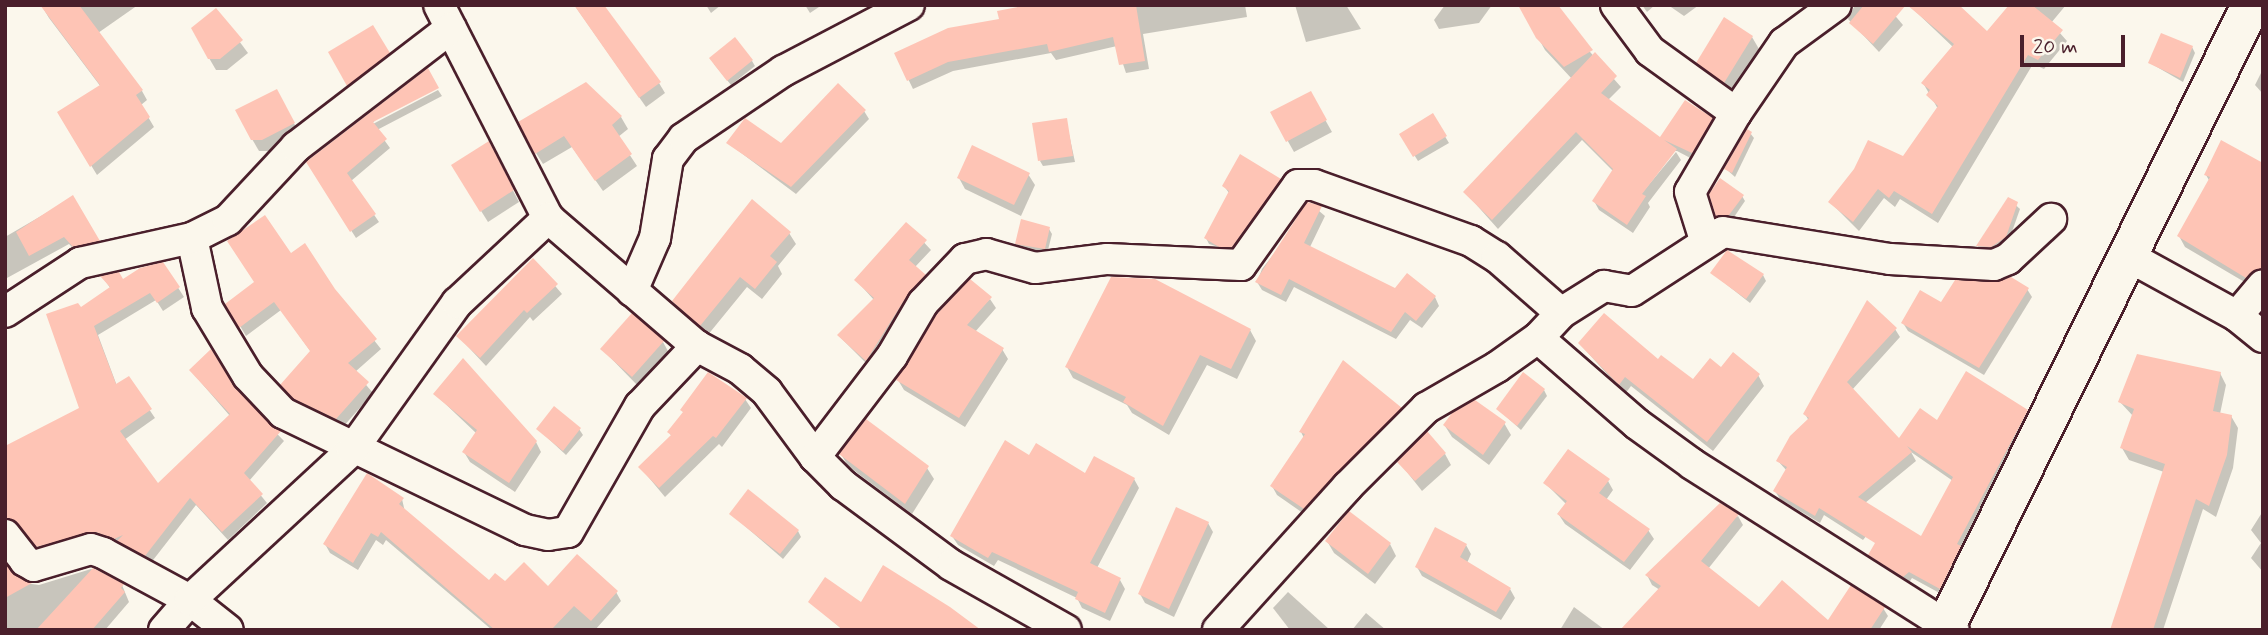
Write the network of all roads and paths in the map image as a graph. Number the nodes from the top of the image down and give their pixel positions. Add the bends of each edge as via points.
1 (909, 5) edge
2 (1616, 5) edge
3 (1836, 5) edge
4 (2251, 5) edge
5 (445, 16) edge
6 (1736, 113) junction
7 (548, 218) junction
8 (2051, 219) dead end
9 (192, 238) junction
10 (1705, 240) junction
11 (2126, 256) junction
12 (2263, 285) edge
13 (632, 291) junction
14 (5, 312) edge
15 (1561, 313) junction
16 (2237, 316) junction
17 (2263, 337) edge
18 (1538, 338) junction
19 (696, 346) junction
20 (352, 450) junction
21 (815, 457) junction
22 (5, 535) edge
23 (190, 600) junction
24 (1948, 628) edge
25 (164, 630) edge
26 (228, 630) edge
27 (1066, 630) edge
28 (1218, 630) edge

1 - 13 street via 783,71 684,138 668,159 655,237
2 - 6 street via 1650,51
3 - 6 street via 1784,43
4 - 11 main road
5 - 7 street
5 - 9 street via 296,146 241,210
6 - 10 street via 1690,192
7 - 13 street
7 - 20 street via 457,303
8 - 10 street via 2008,259 1994,265 1890,258 1741,232 1723,232
9 - 14 street via 80,263
9 - 20 street via 207,308 248,376 283,413
10 - 15 street via 1633,291 1604,286
11 - 16 street
11 - 24 main road
12 - 16 street
13 - 19 street
15 - 18 street
15 - 21 street via 1497,257 1471,241 1314,185 1298,185 1241,265 1107,260 1035,268 986,254 965,259 923,303 892,356
16 - 17 street
18 - 24 street via 1692,464
18 - 28 street via 1426,408 1348,486
19 - 20 street via 640,406 568,532 548,536 525,530
19 - 21 street via 740,369 767,392
20 - 23 street
21 - 27 street via 925,547
22 - 23 street via 34,566 91,549
23 - 25 street
23 - 26 street

